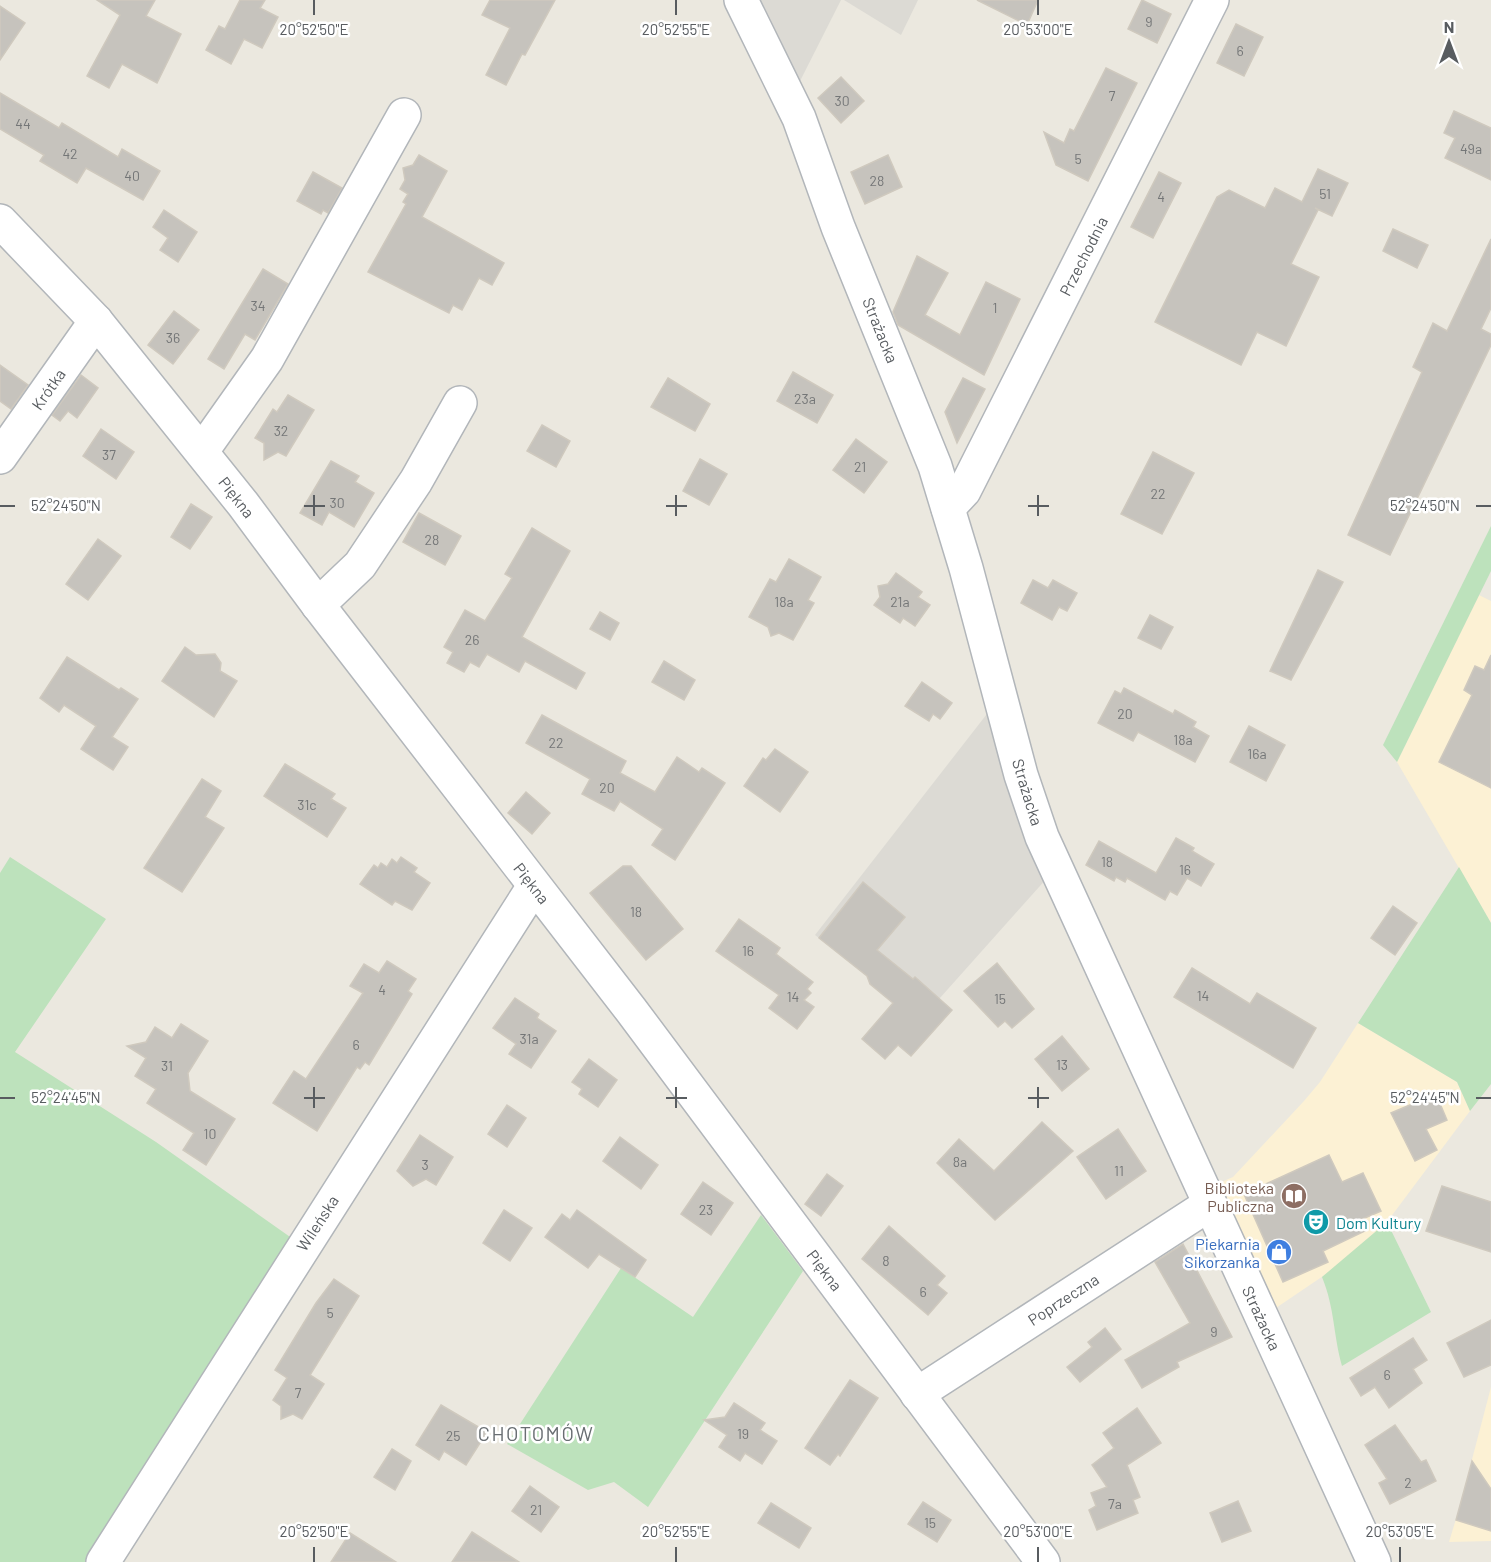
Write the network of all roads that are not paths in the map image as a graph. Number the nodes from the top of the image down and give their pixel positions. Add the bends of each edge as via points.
1 (741, 0) edge
2 (1212, 0) edge
3 (404, 115) dead end
4 (0, 220) edge
5 (96, 321) junction
6 (460, 403) dead end
7 (202, 451) junction
8 (0, 457) edge
9 (948, 508) junction
10 (318, 605) junction
11 (534, 886) junction
12 (1210, 1204) junction
13 (917, 1394) junction
14 (103, 1562) edge
15 (1043, 1562) edge
16 (1374, 1562) edge

1 - 9 street, Strażacka via 799,118
2 - 9 street, Przechodnia via 964,491
3 - 7 street via 267,359
4 - 5 street, Piękna
5 - 7 street, Piękna
5 - 8 street, Krótka
6 - 10 street via 416,481 360,566
7 - 10 street, Piękna
9 - 12 street, Strażacka via 1030,805
10 - 11 street, Piękna
11 - 13 street, Piękna
11 - 14 street, Wileńska
12 - 13 street, Poprzeczna
12 - 16 street, Strażacka
13 - 15 street, Piękna

